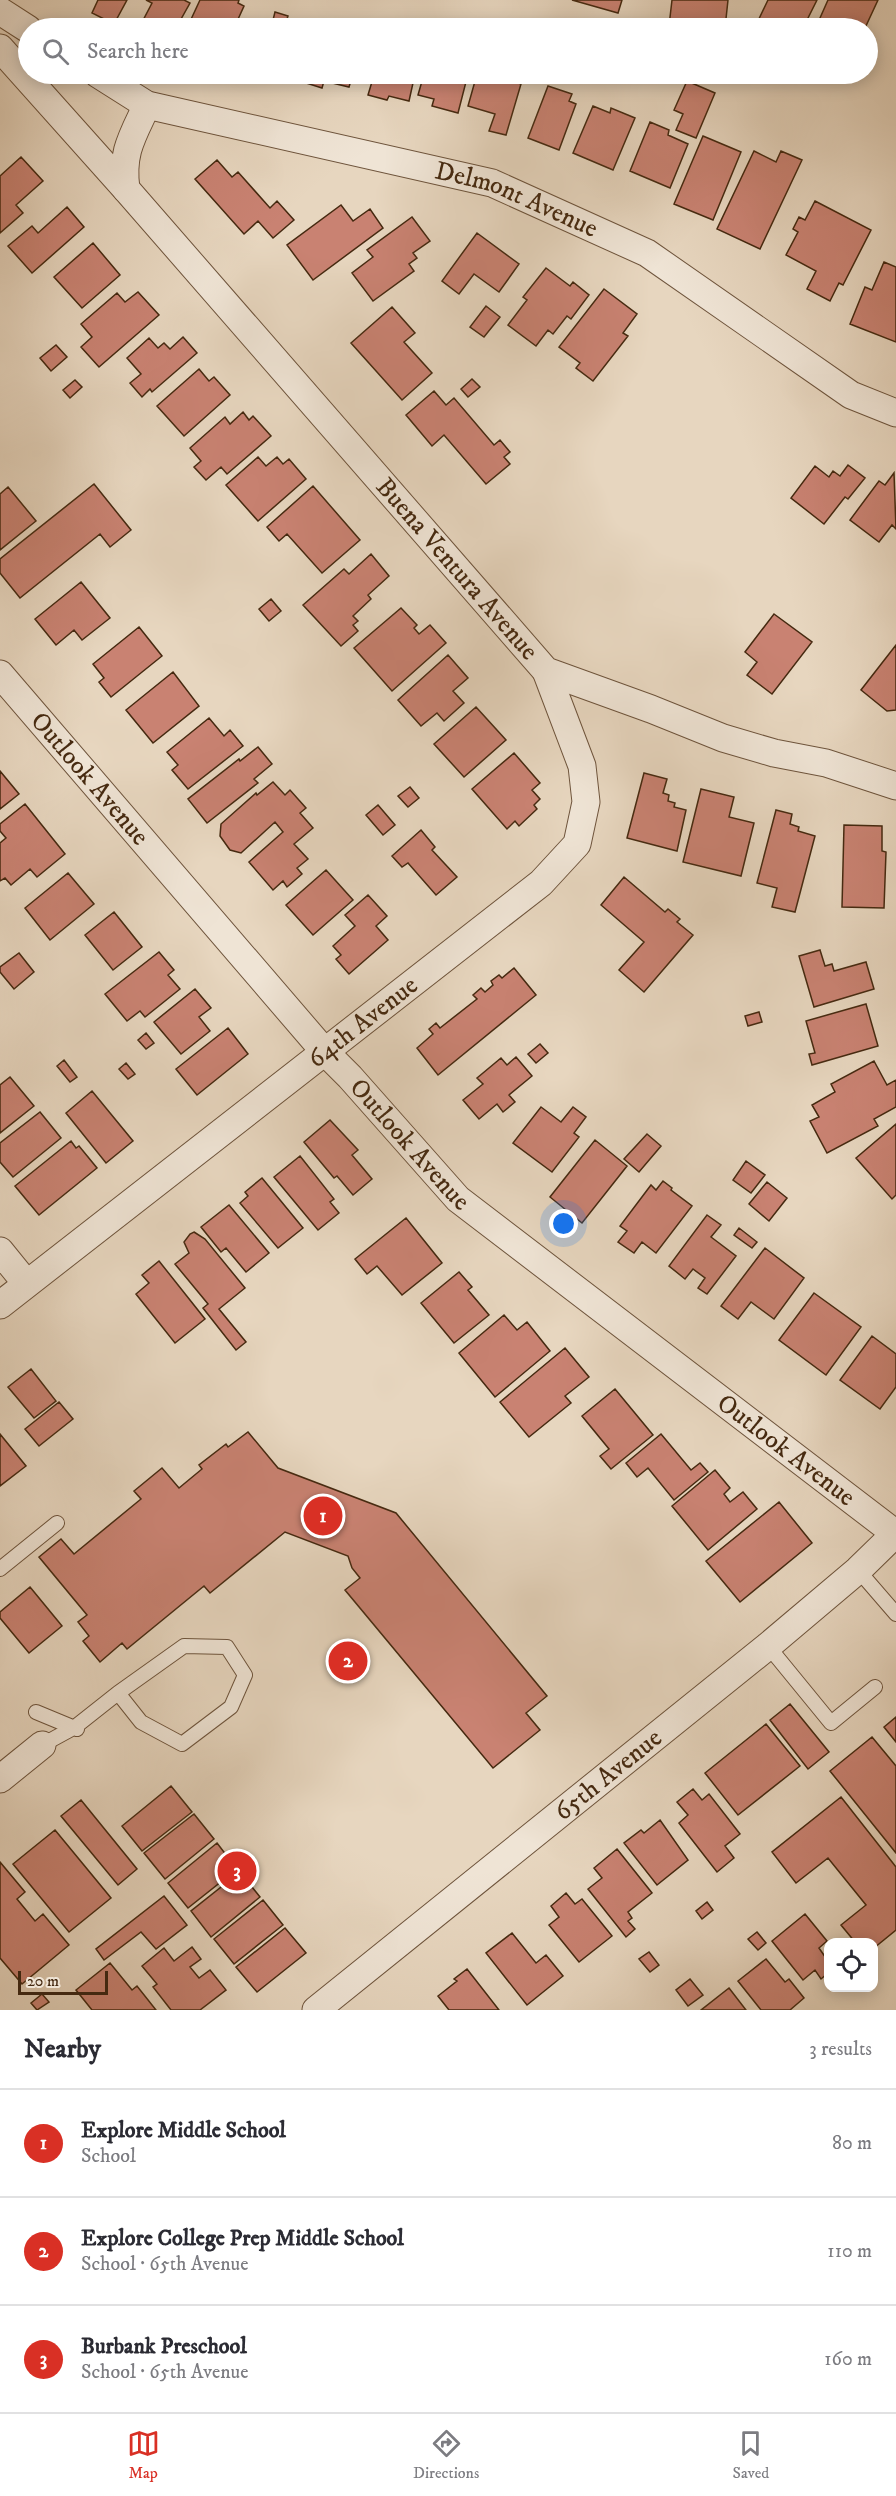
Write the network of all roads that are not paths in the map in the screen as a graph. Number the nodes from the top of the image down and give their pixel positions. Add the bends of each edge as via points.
1 (0, 11) edge
2 (18, 23) edge
3 (0, 48) edge
4 (18, 68) edge
5 (32, 84) edge
6 (114, 84) edge
7 (147, 105) junction
8 (126, 189) junction
9 (896, 413) edge
10 (546, 671) junction
11 (0, 674) edge
12 (896, 786) edge
13 (324, 1051) junction
14 (0, 1251) edge
15 (26, 1284) junction
16 (0, 1305) edge
17 (57, 1523) dead end
18 (896, 1534) edge
19 (0, 1569) edge
20 (858, 1570) junction
21 (896, 1614) edge
22 (768, 1646) junction
23 (875, 1687) dead end
24 (118, 1693) junction
25 (36, 1712) dead end
26 (78, 1730) junction
27 (42, 1745) joint
28 (0, 1779) edge
29 (316, 2010) edge

1 - 2 street
3 - 4 street, Buena Ventura Avenue
5 - 8 street, Buena Ventura Avenue
6 - 7 street, Delmont Avenue
7 - 8 street via 126,152
7 - 9 street, Delmont Avenue via 492,183 647,253 852,395
8 - 10 street, Buena Ventura Avenue
10 - 12 street, Buena Ventura Avenue via 723,738 826,763
10 - 13 street, 64th Avenue via 582,766 586,802 576,844 541,883
11 - 13 street, Outlook Avenue
13 - 15 street, 64th Avenue
13 - 18 street, Outlook Avenue via 458,1199
14 - 15 street
15 - 16 street, 64th Avenue
17 - 19 lane
18 - 20 street, 65th Avenue
20 - 21 lane
20 - 22 street, 65th Avenue
22 - 23 lane via 831,1723
22 - 29 street, 65th Avenue
24 - 24 lane via 141,1722 182,1744 231,1707 245,1675 227,1647 184,1646
24 - 26 lane
25 - 26 lane
26 - 27 lane
27 - 28 street

